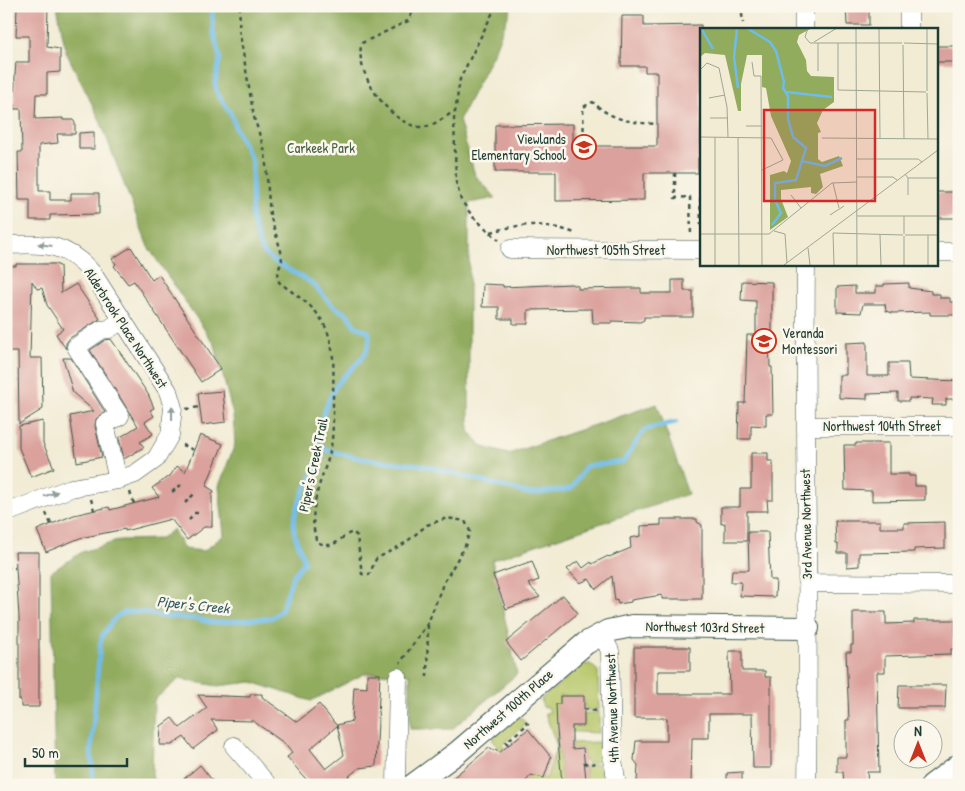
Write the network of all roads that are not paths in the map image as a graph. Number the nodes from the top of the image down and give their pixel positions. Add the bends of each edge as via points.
1 (804, 6) edge
2 (909, 6) edge
3 (804, 28) edge
4 (909, 28) edge
5 (6, 245) edge
6 (510, 249) road end
7 (696, 250) edge
8 (938, 252) edge
9 (959, 252) edge
10 (806, 265) edge
11 (122, 320) junction
12 (806, 426) junction
13 (959, 426) edge
14 (123, 484) junction
15 (6, 513) edge
16 (807, 583) junction
17 (959, 584) edge
18 (808, 628) junction
19 (602, 634) junction
20 (399, 672) road end
21 (234, 746) dead end
22 (959, 765) edge
23 (268, 785) edge
24 (396, 785) edge
25 (413, 785) edge
26 (617, 785) edge
27 (807, 785) edge
28 (932, 785) edge

1 - 3 street
2 - 4 street
11 -> 5 street, Alderbrook Place Northwest via 93,274 75,255 50,245
6 - 7 street, Northwest 105th Street
8 - 9 street
10 - 12 street, 3rd Avenue Northwest
14 -> 11 street, Alderbrook Place Northwest via 156,459 170,435 173,417 168,391
11 - 14 street via 76,347 120,416 105,424
12 - 13 street, Northwest 104th Street
12 - 16 street, 3rd Avenue Northwest
15 -> 14 street, Alderbrook Place Northwest via 65,490
16 - 17 street
16 - 18 street, 3rd Avenue Northwest
18 - 19 main road, Northwest 103rd Street via 632,626
18 - 27 street, 3rd Avenue Northwest
19 - 25 main road, Northwest 100th Place via 586,642 458,752
19 - 26 street, 4th Avenue Northwest via 610,651 612,745
20 - 24 street
21 - 23 street
22 - 28 main road

